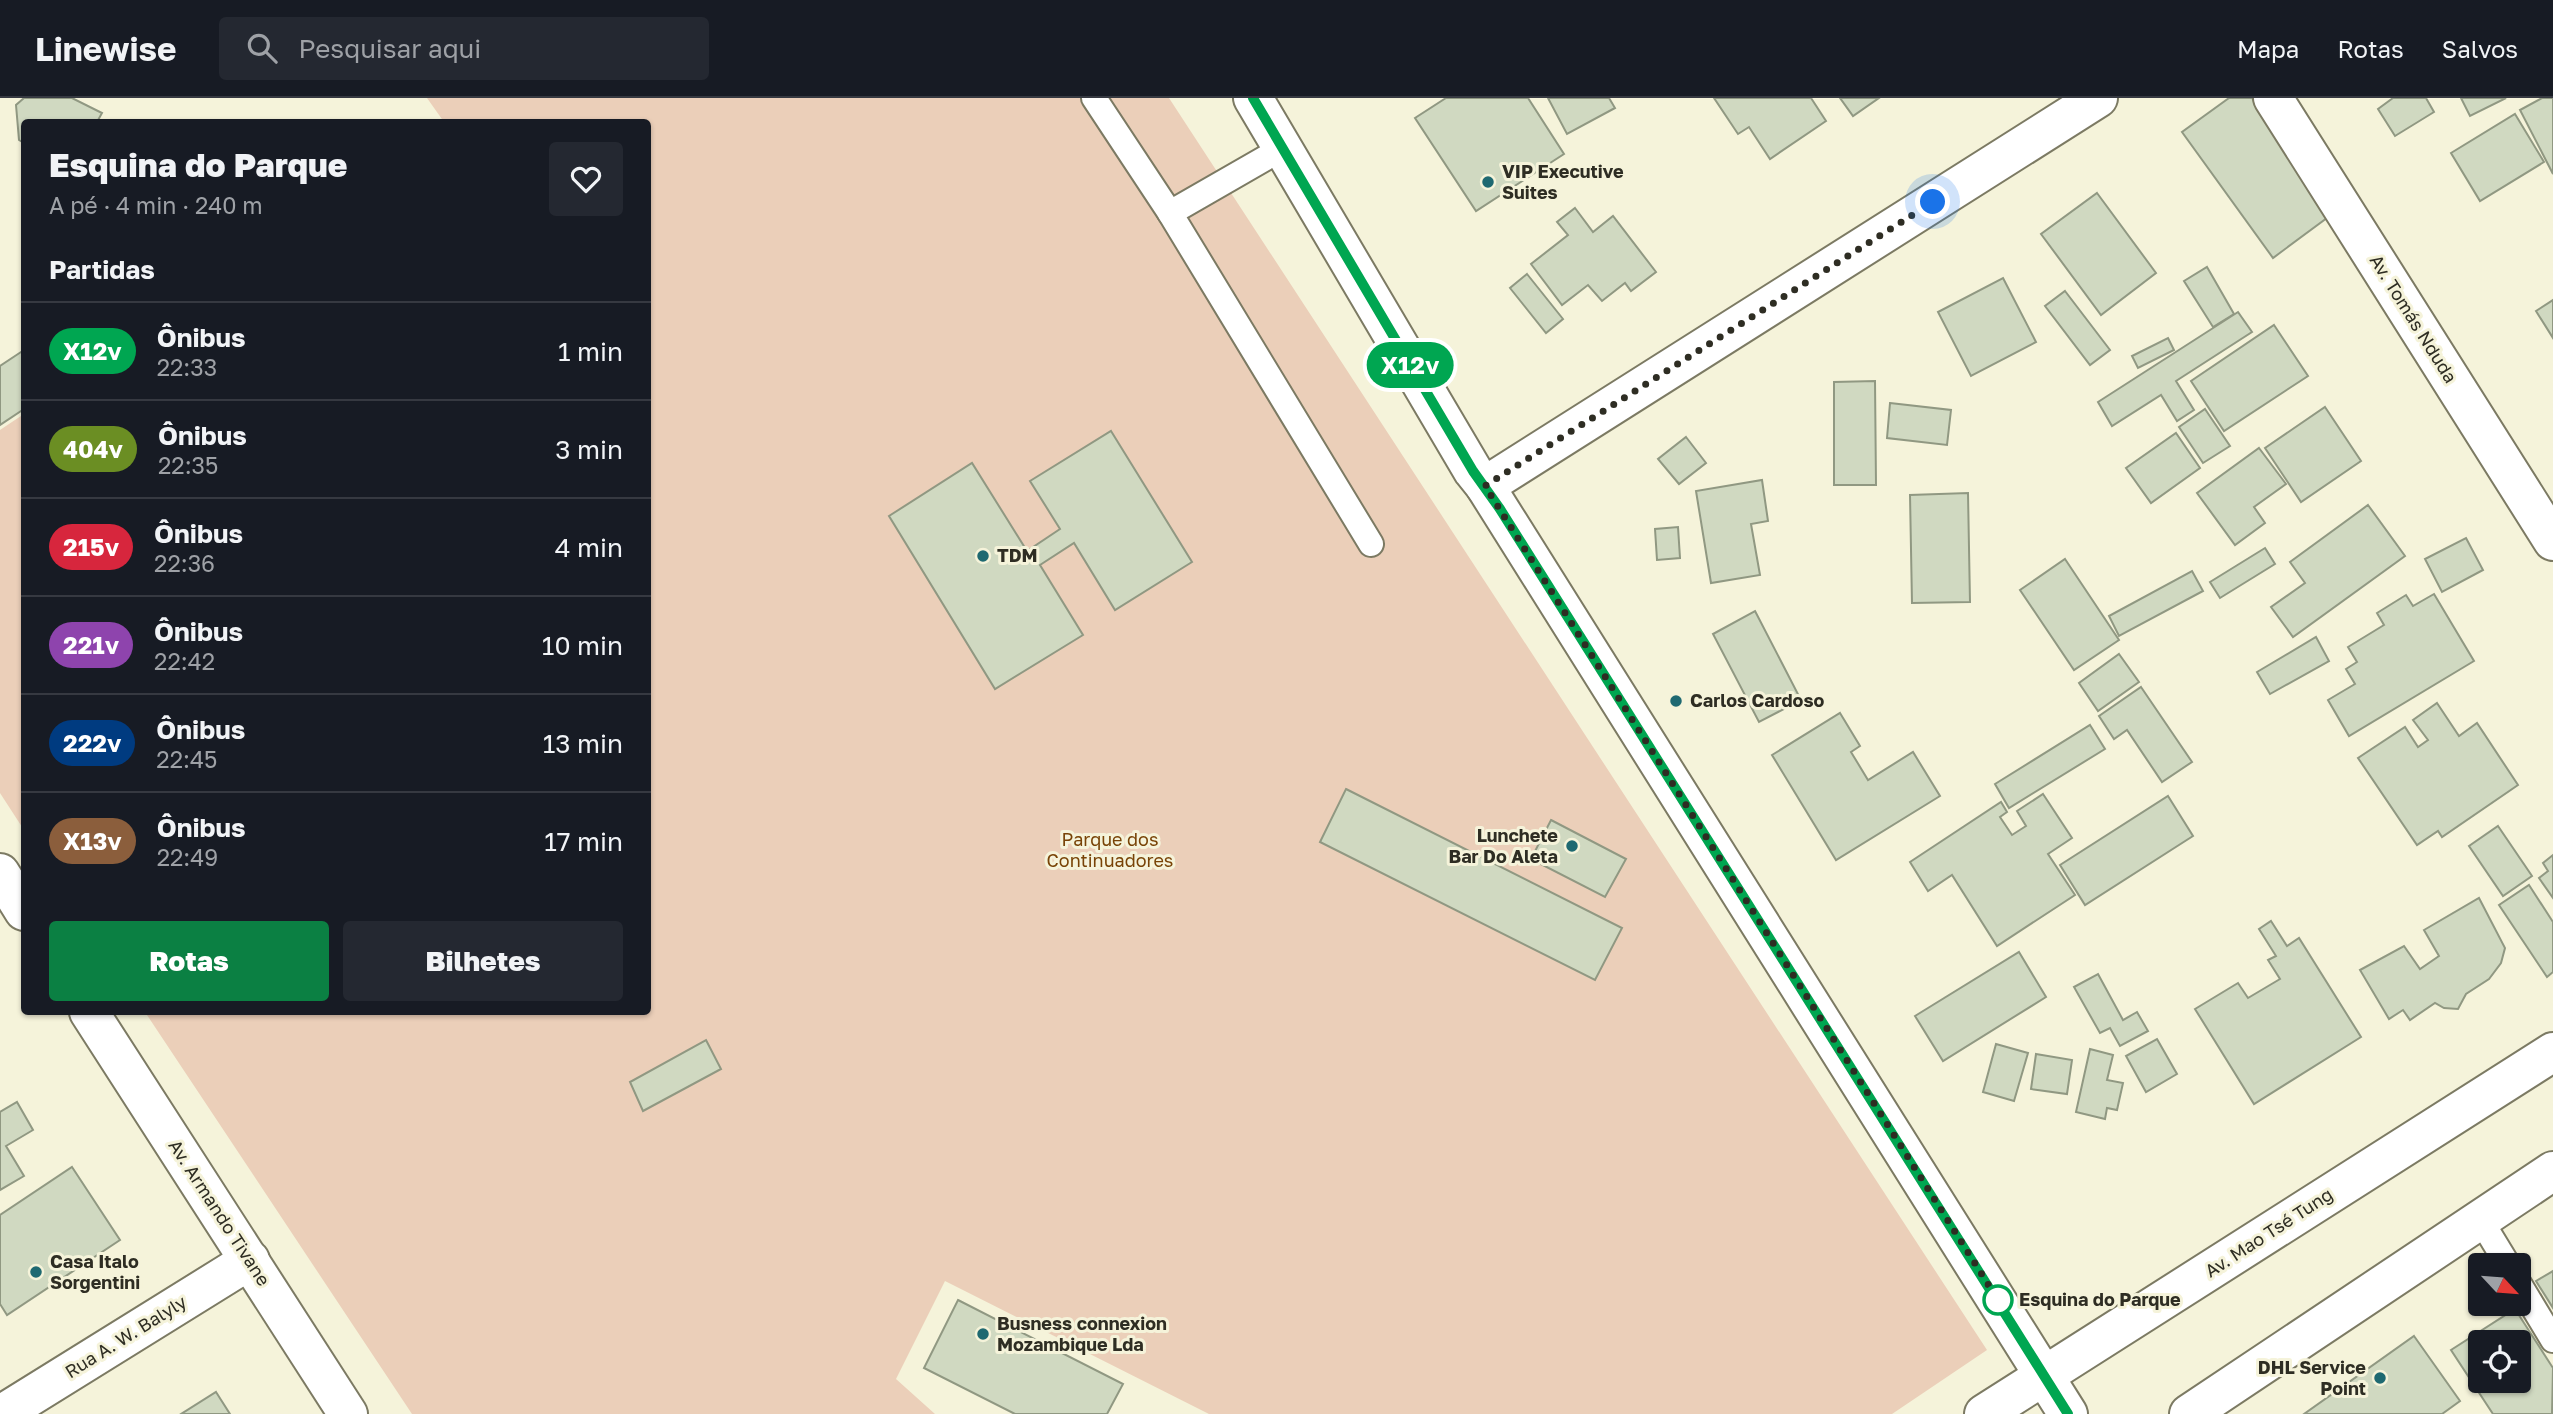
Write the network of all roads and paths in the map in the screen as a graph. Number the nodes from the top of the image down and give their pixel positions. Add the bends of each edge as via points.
1 (1094, 98) edge
2 (1253, 98) edge
3 (2098, 98) edge
4 (2273, 98) edge
5 (1283, 148) junction
6 (1170, 213) junction
7 (1485, 486) junction
8 (2553, 541) edge
9 (1371, 544) dead end
10 (0, 873) edge
11 (21, 906) edge
12 (91, 1015) edge
13 (2553, 1052) edge
14 (2553, 1171) edge
15 (2480, 1219) junction
16 (2501, 1253) edge
17 (250, 1260) junction
18 (2531, 1303) edge
19 (2553, 1339) edge
20 (2045, 1376) junction
21 (2, 1414) edge
22 (348, 1414) edge
23 (1984, 1414) edge
24 (2068, 1414) edge
25 (2189, 1414) edge

1 - 6 lane
2 - 5 street
3 - 7 street
4 - 8 street, Av. Tomás Nduda
5 - 6 lane
5 - 7 street
6 - 9 lane
7 - 20 street
10 - 11 street
12 - 17 street, Av. Armando Tivane
13 - 20 street, Av. Mao Tsé Tung
14 - 15 street
15 - 16 lane
15 - 25 street
17 - 21 street, Rua A. W. Balyly
17 - 22 street, Av. Armando Tivane
18 - 19 lane
20 - 23 street, Av. Mao Tsé Tung
20 - 24 street

